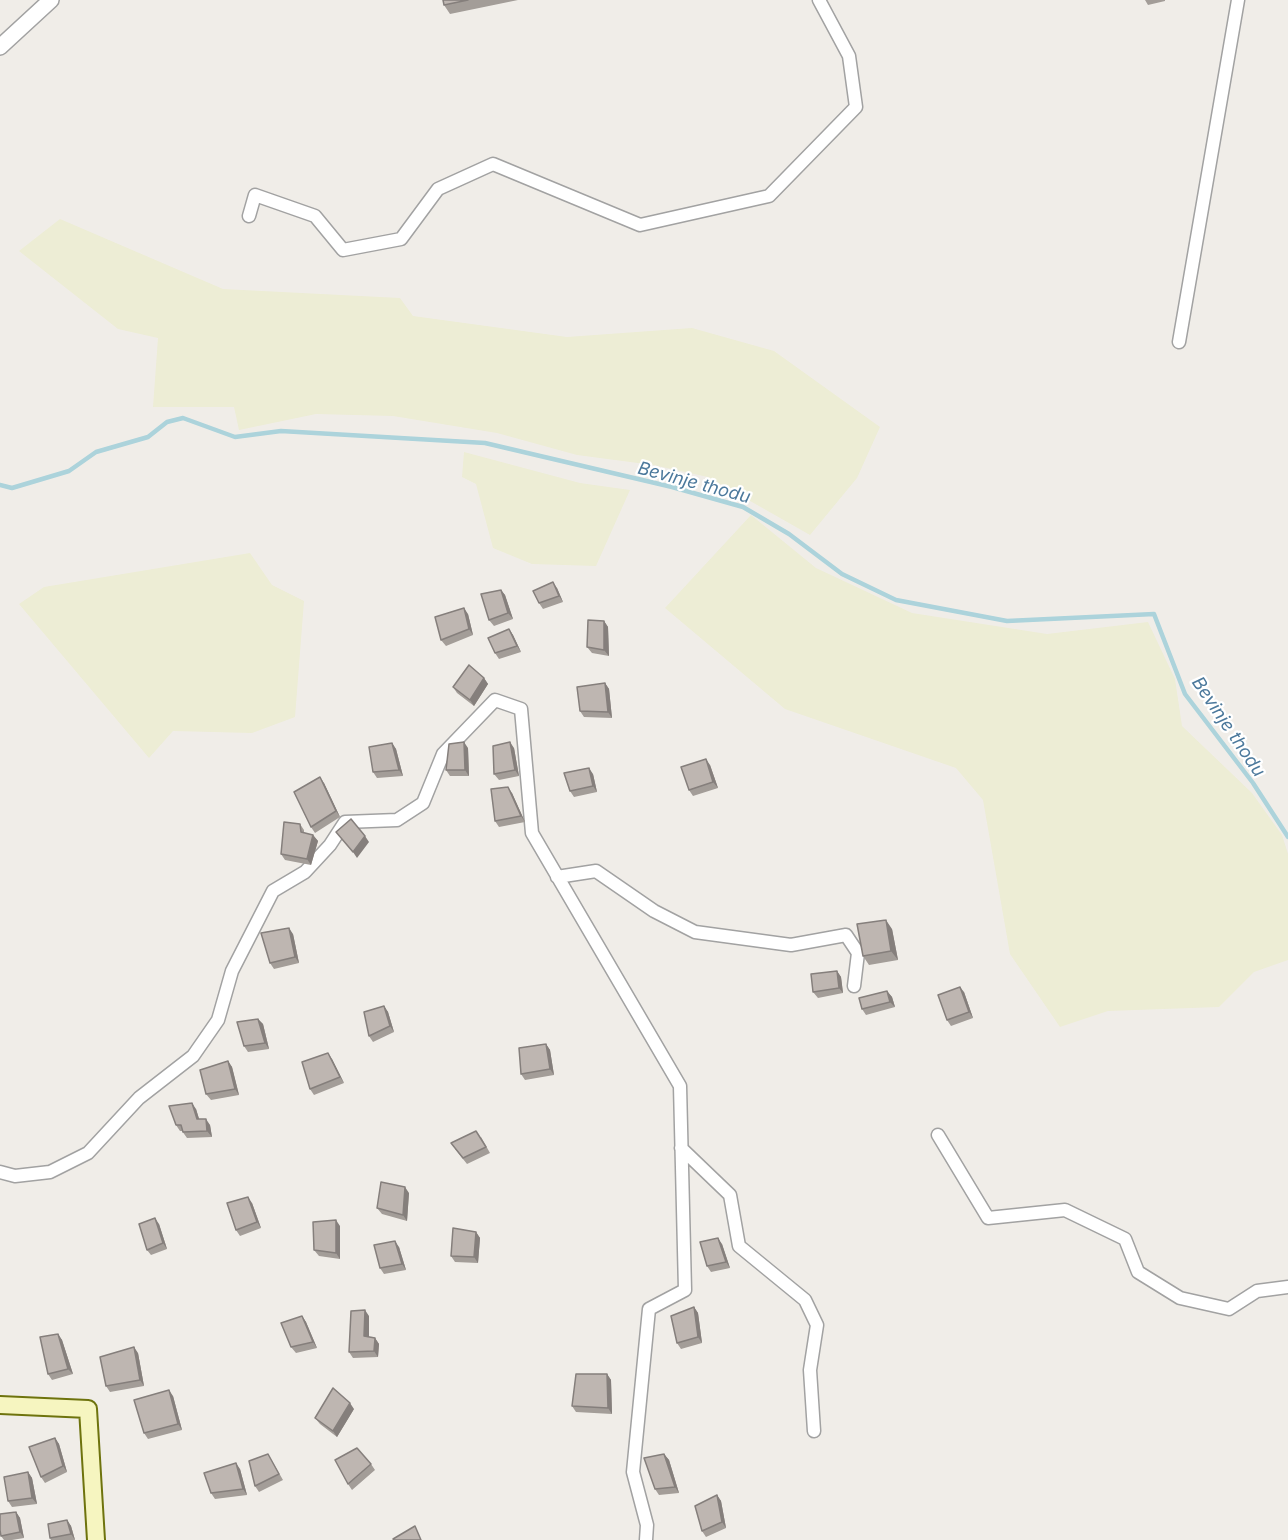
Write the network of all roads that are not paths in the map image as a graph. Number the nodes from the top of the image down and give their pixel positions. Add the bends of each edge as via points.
1 (51, 0) edge
2 (819, 0) edge
3 (1238, 0) edge
4 (0, 47) edge
5 (249, 216) dead end
6 (1179, 342) dead end
7 (557, 877) junction
8 (855, 986) dead end
9 (938, 1135) dead end
10 (681, 1148) junction
11 (0, 1172) edge
12 (1288, 1287) edge
13 (0, 1405) edge
14 (814, 1431) dead end
15 (647, 1525) junction
16 (96, 1540) edge
17 (646, 1540) edge
18 (653, 1540) edge

1 - 4 street
2 - 5 street via 849,56 856,107 769,196 640,225 493,164 438,189 401,239 343,250 315,216 255,195
3 - 6 street
7 - 8 street via 596,871 654,911 695,932 791,945 846,935 858,954
7 - 10 street via 680,1086
7 - 11 street via 532,833 521,709 495,700 442,754 423,803 397,820 345,822 305,872 273,891 232,971 218,1020 193,1056 139,1098 88,1154 50,1172 15,1176
9 - 12 street via 988,1218 1065,1210 1125,1239 1138,1272 1180,1298 1229,1309 1257,1291
10 - 14 street via 730,1195 739,1246 806,1300 817,1325 810,1370
10 - 15 street via 685,1290 649,1309 633,1472
13 - 16 main road via 88,1409
15 - 17 street
15 - 18 street

